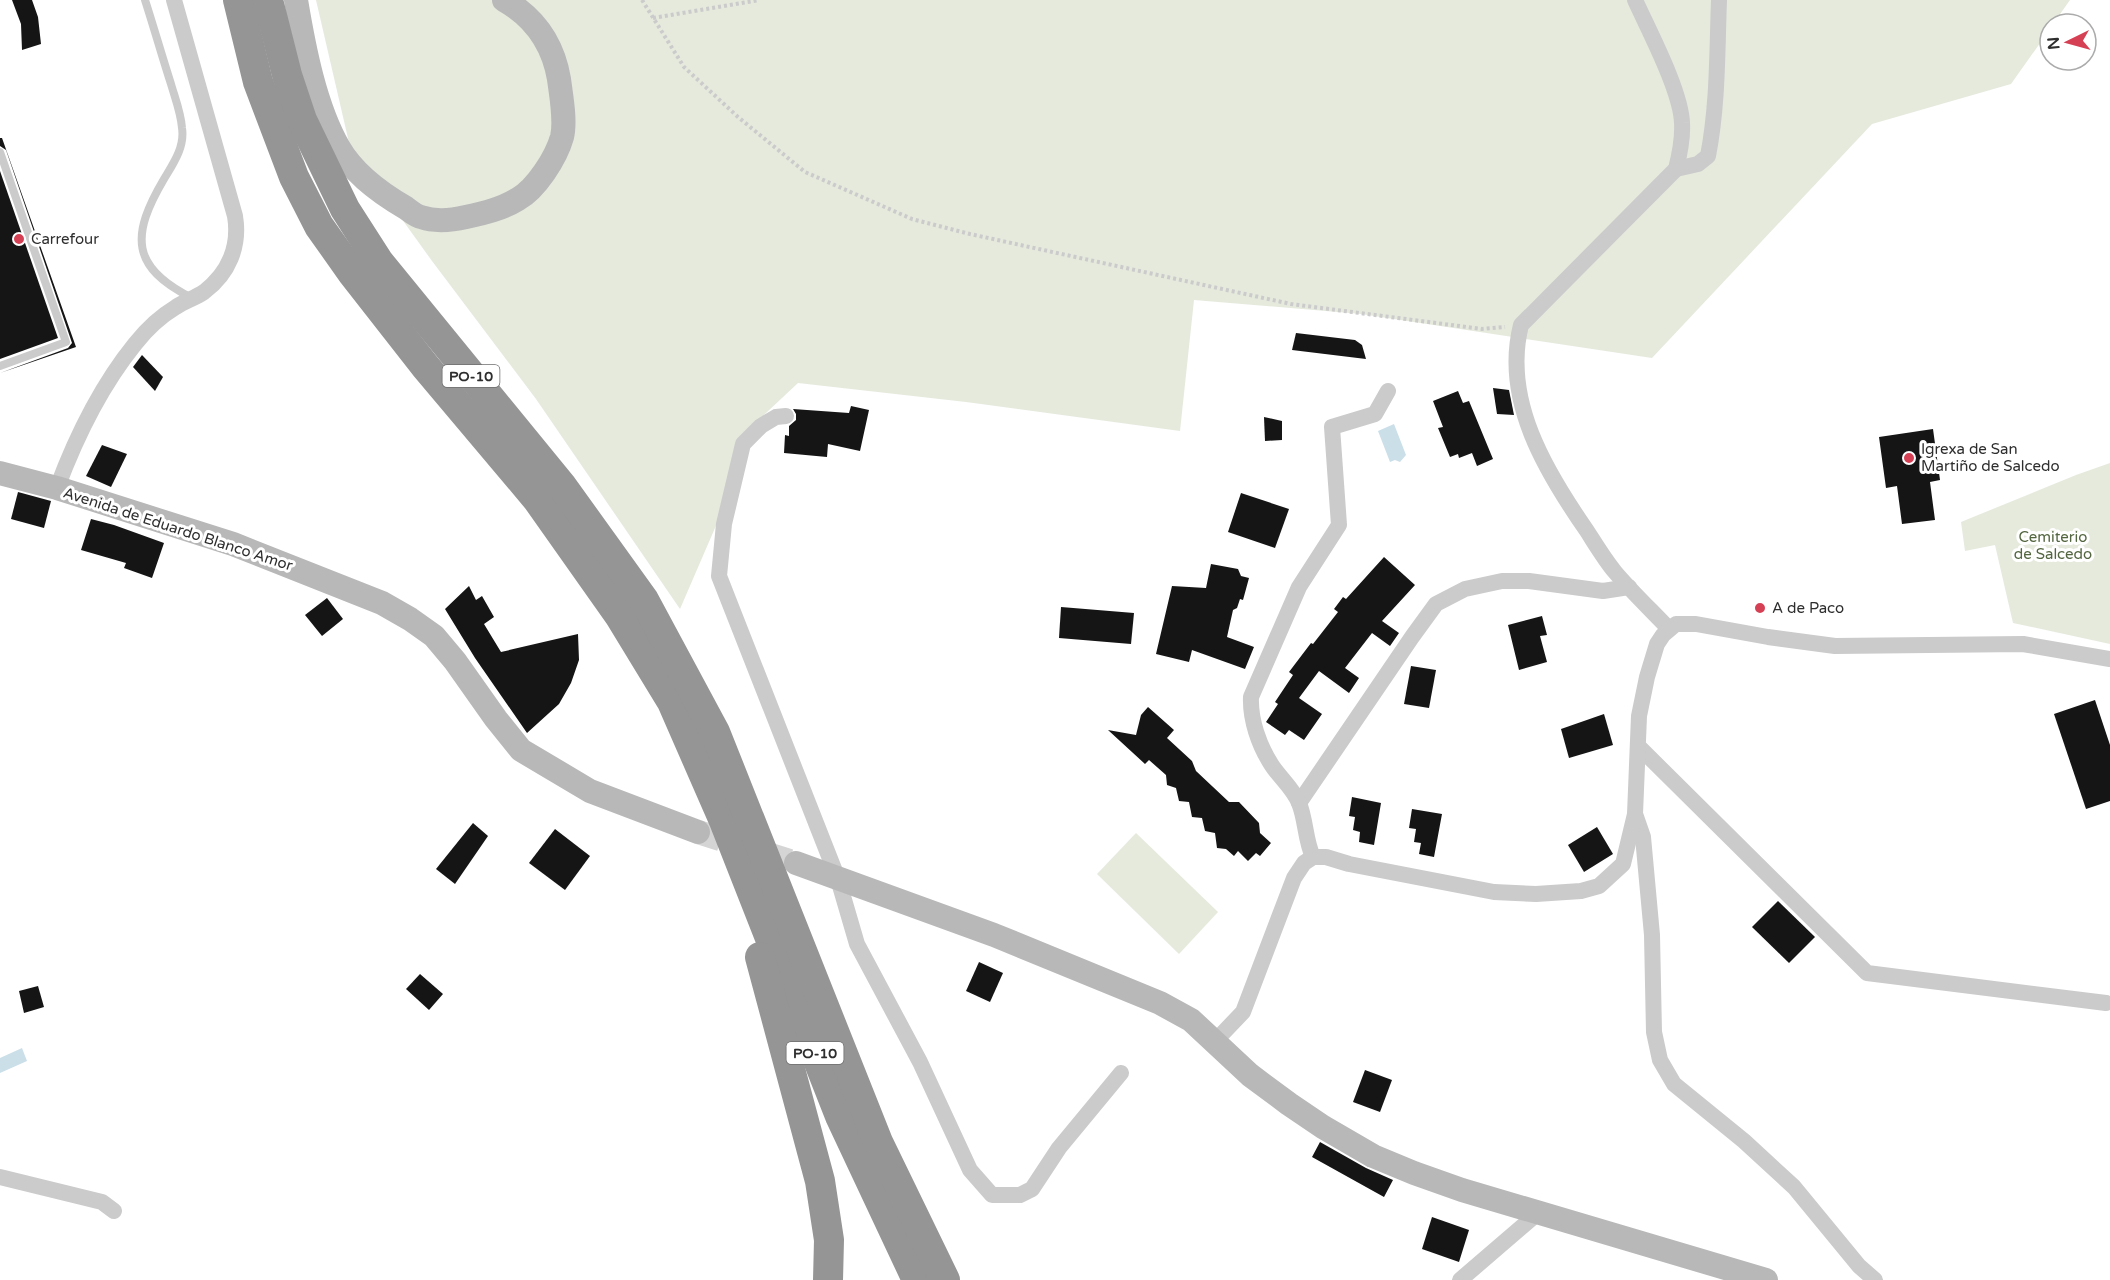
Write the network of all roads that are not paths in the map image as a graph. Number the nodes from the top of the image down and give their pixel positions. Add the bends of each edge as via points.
1 (145, 0) edge
2 (174, 0) edge
3 (238, 0) edge
4 (268, 0) edge
5 (296, 0) edge
6 (504, 0) edge
7 (1635, 0) edge
8 (1719, 0) edge
9 (0, 152) edge
10 (1676, 169) junction
11 (192, 298) junction
12 (0, 366) edge
13 (1388, 391) dead end
14 (786, 416) dead end
15 (0, 473) edge
16 (57, 488) junction
17 (1629, 587) junction
18 (1669, 629) junction
19 (2110, 659) edge
20 (1639, 747) junction
21 (1299, 803) junction
22 (1635, 814) junction
23 (711, 826) junction
24 (1313, 857) junction
25 (796, 863) tunnel mouth
26 (838, 879) junction
27 (789, 922) junction
28 (2106, 1003) dead end
29 (1213, 1040) junction
30 (1121, 1073) dead end
31 (0, 1177) edge
32 (114, 1211) dead end
33 (1538, 1213) junction
34 (828, 1280) edge
35 (917, 1280) edge
36 (945, 1280) edge
37 (967, 1280) edge
38 (1460, 1280) edge
39 (1766, 1280) edge
40 (1875, 1280) edge

1 - 11 lane via 183,129 178,154 146,218 142,254 154,273
2 - 11 street via 237,230 237,245 226,269
3 - 23 highway, PO-10 via 258,82 294,177 319,226 425,366 537,499 619,615 672,702
4 - 27 highway, PO-10 via 302,120 345,209 379,262 562,486 644,600 715,732
5 - 6 street via 322,109 339,148 380,194 422,218 451,220 492,211 519,199 546,171 562,136 562,100 556,66 544,37 521,10
7 - 10 street via 1677,97 1682,120
8 - 10 street via 1714,129 1708,156 1698,164
9 - 12 lane via 66,342
10 - 17 street via 1521,325 1516,345 1517,374 1531,436 1572,510
11 - 16 street via 155,323 135,344 95,403
13 - 21 street via 1375,414 1332,427 1339,525 1299,587 1251,697 1251,714 1270,763
14 - 26 street via 761,426 743,444 724,524 719,576
15 - 16 street, Avenida de Eduardo Blanco Amor
16 - 23 street, Avenida de Eduardo Blanco Amor via 233,543 382,603 434,636 521,750 590,791
17 - 18 street
17 - 21 street via 1603,591 1502,581 1465,589 1436,604
18 - 19 street via 1676,624 1696,624 1835,646 2022,644
18 - 20 street via 1658,644 1647,677 1639,717
20 - 22 street
20 - 28 street via 1867,973
21 - 24 street
22 - 24 street via 1623,864 1599,886 1581,891 1494,892
22 - 40 street via 1643,837 1652,935 1654,1032 1660,1060 1674,1084 1794,1187
23 - 34 highway via 820,1181 829,1240
23 - 35 highway, PO-10
24 - 29 street via 1298,869 1243,1012
25 - 26 street
26 - 29 street via 994,935 1160,1003 1191,1020
26 - 30 street via 857,944 920,1062 970,1170 992,1195 1020,1195 1032,1190 1059,1148
27 - 36 highway, PO-10 via 878,1142
27 - 37 highway
29 - 33 street via 1288,1104 1373,1156 1462,1190
31 - 32 street via 102,1202
33 - 38 street
33 - 39 street

